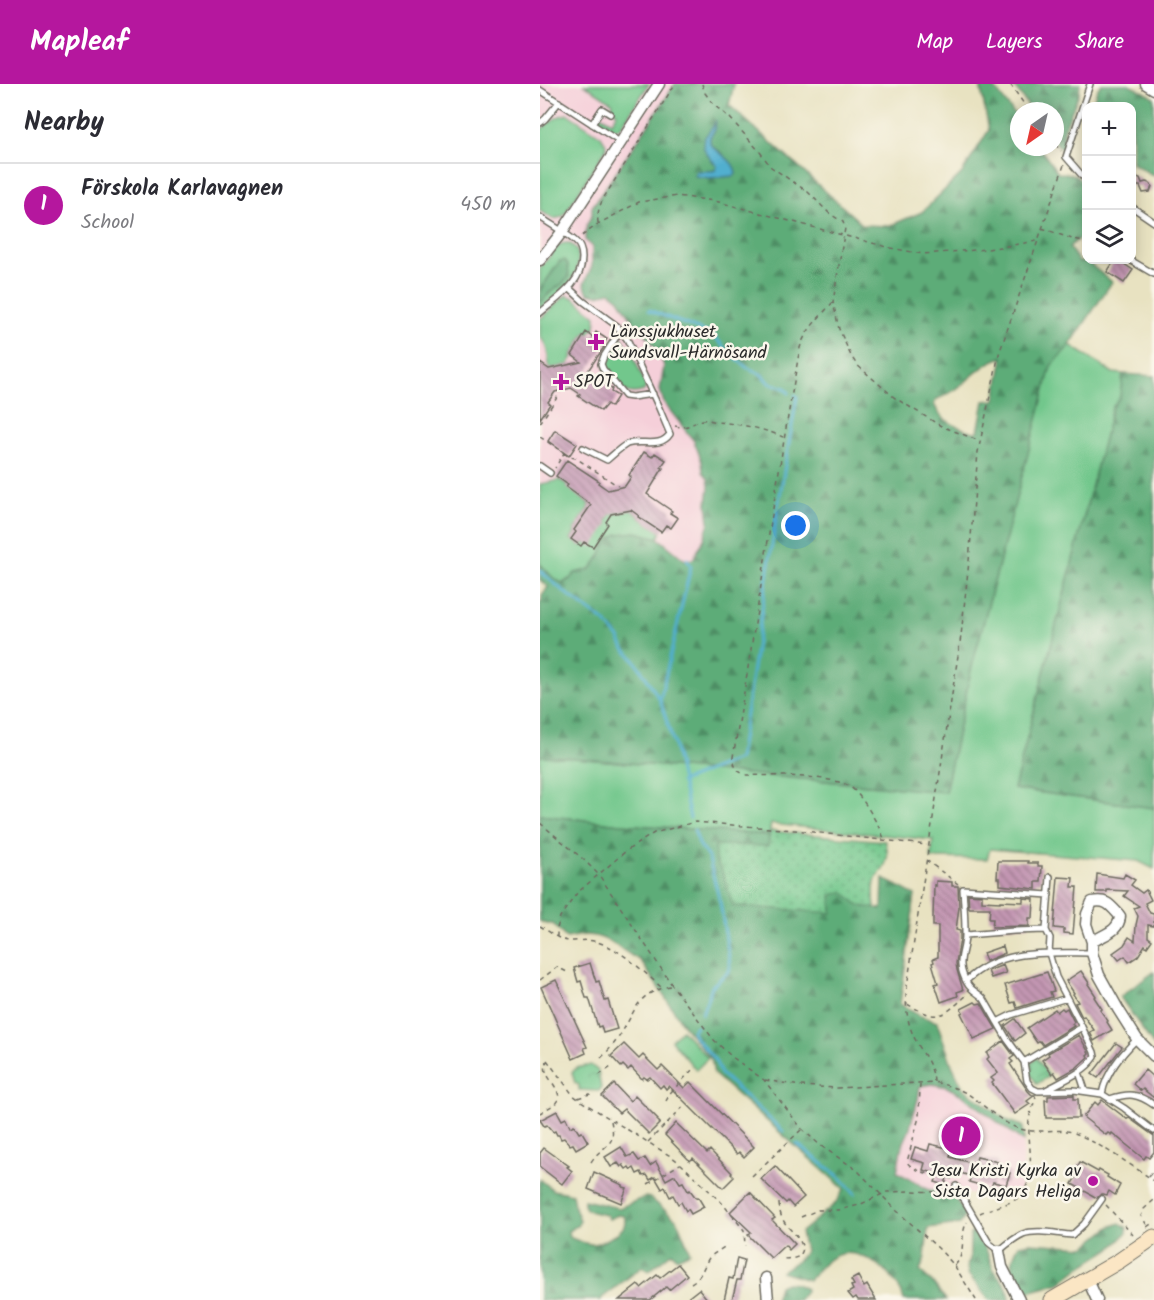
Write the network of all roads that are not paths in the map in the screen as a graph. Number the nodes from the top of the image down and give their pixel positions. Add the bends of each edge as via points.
1 (658, 84) edge
2 (1090, 84) edge
3 (1146, 84) edge
4 (1154, 89) edge
5 (540, 90) edge
6 (559, 102) junction
7 (610, 114) dead end
8 (540, 123) edge
9 (592, 124) junction
10 (620, 142) junction
11 (1082, 175) edge
12 (1136, 210) edge
13 (540, 217) edge
14 (1154, 222) edge
15 (562, 232) junction
16 (540, 260) edge
17 (1136, 264) edge
18 (1154, 274) edge
19 (569, 288) junction
20 (540, 313) edge
21 (620, 331) junction
22 (653, 394) junction
23 (584, 448) dead end
24 (540, 466) edge
25 (551, 472) road end
26 (1050, 878) dead end
27 (1049, 895) junction
28 (1046, 930) junction
29 (966, 935) junction
30 (1092, 947) joint
31 (1049, 953) junction
32 (966, 981) junction
33 (1067, 998) junction
34 (997, 1022) junction
35 (1082, 1027) junction
36 (1137, 1039) junction
37 (1154, 1056) edge
38 (1024, 1062) junction
39 (1079, 1072) junction
40 (1085, 1090) junction
41 (1042, 1091) junction
42 (1102, 1094) junction
43 (1110, 1099) junction
44 (1154, 1105) edge
45 (1154, 1131) edge
46 (956, 1186) road end
47 (1101, 1201) road end
48 (1151, 1231) edge
49 (999, 1251) junction
50 (766, 1278) dead end
51 (1088, 1280) junction
52 (768, 1300) edge
53 (1019, 1300) edge
54 (1052, 1300) edge
55 (1096, 1300) edge

1 - 10 street
2 - 11 lane via 1066,157
3 - 4 street
5 - 6 lane
6 - 8 lane
6 - 9 lane
7 - 9 lane via 602,109
9 - 10 lane
10 - 15 street
12 - 14 lane
13 - 15 lane
15 - 16 street
15 - 19 lane via 581,251 581,265
17 - 18 lane
19 - 20 lane
19 - 21 lane
21 - 22 lane
21 - 22 lane via 604,356 603,369 626,396
22 - 23 lane via 667,424 667,440 627,444 607,460
24 - 25 lane
26 - 27 lane
27 - 28 lane
27 - 29 lane via 963,889
28 - 29 lane
28 - 31 lane
29 - 32 lane via 960,956
30 - 31 lane
30 - 36 street via 1099,975
31 - 32 lane via 1021,954 995,961
31 - 33 lane
32 - 34 lane via 984,999
33 - 34 lane
33 - 35 lane
34 - 38 lane
35 - 38 lane
35 - 39 lane via 1095,1058
36 - 37 street
36 - 42 lane via 1108,1075
38 - 41 lane via 1027,1081 1032,1088
39 - 40 lane
39 - 41 lane
40 - 41 lane
40 - 42 lane
42 - 43 lane
43 - 44 lane via 1136,1095
43 - 45 lane
46 - 49 lane via 989,1243
47 - 49 lane via 1072,1235 1033,1232 1017,1237
48 - 51 street via 1119,1262
49 - 53 street via 1002,1268
50 - 52 street
51 - 54 street
51 - 55 street

